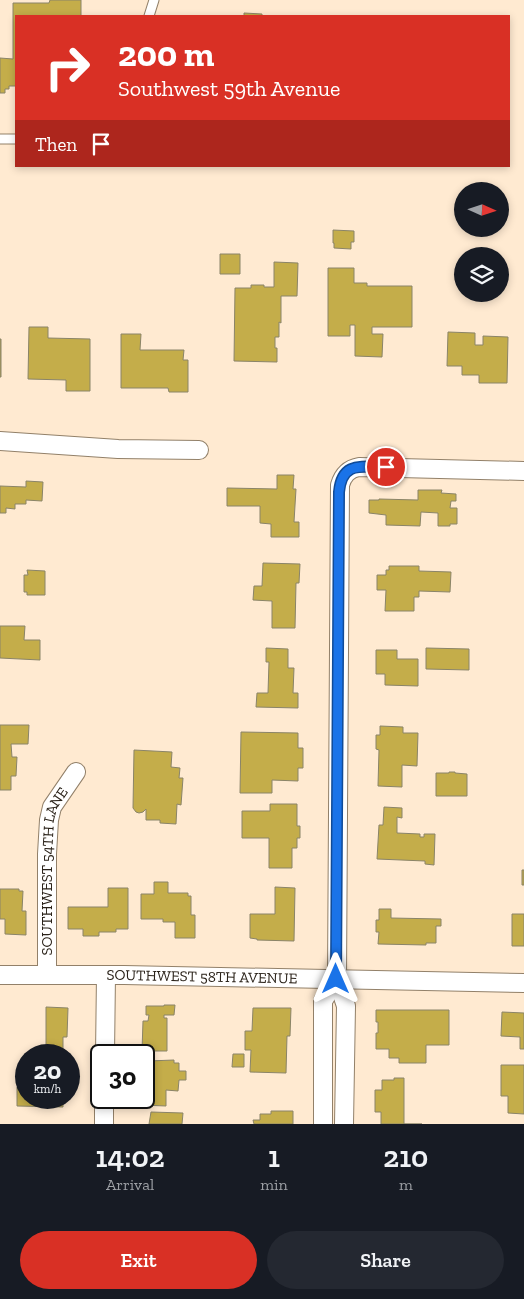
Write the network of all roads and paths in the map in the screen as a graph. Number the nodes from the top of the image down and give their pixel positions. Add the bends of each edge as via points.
1 (154, 0) edge
2 (149, 15) edge
3 (0, 139) edge
4 (15, 140) edge
5 (0, 441) edge
6 (199, 450) dead end
7 (524, 471) edge
8 (76, 772) dead end
9 (0, 975) edge
10 (47, 975) junction
11 (106, 975) junction
12 (336, 979) junction
13 (524, 983) edge
14 (105, 1044) edge
15 (104, 1109) edge
16 (104, 1124) edge
17 (324, 1124) edge
18 (344, 1124) edge

1 - 2 lane
3 - 4 lane
5 - 6 street via 118,449
7 - 12 street via 364,467 348,470 342,478 339,492
8 - 10 street, SOUTHWEST 54TH LANE via 52,807 49,820
9 - 10 street, SOUTHWEST 58TH AVENUE
10 - 11 street, SOUTHWEST 58TH AVENUE
11 - 12 street, SOUTHWEST 58TH AVENUE
11 - 14 street
12 - 13 street, SOUTHWEST 58TH AVENUE
12 - 17 street via 323,1001
12 - 18 street via 346,1006
15 - 16 street

